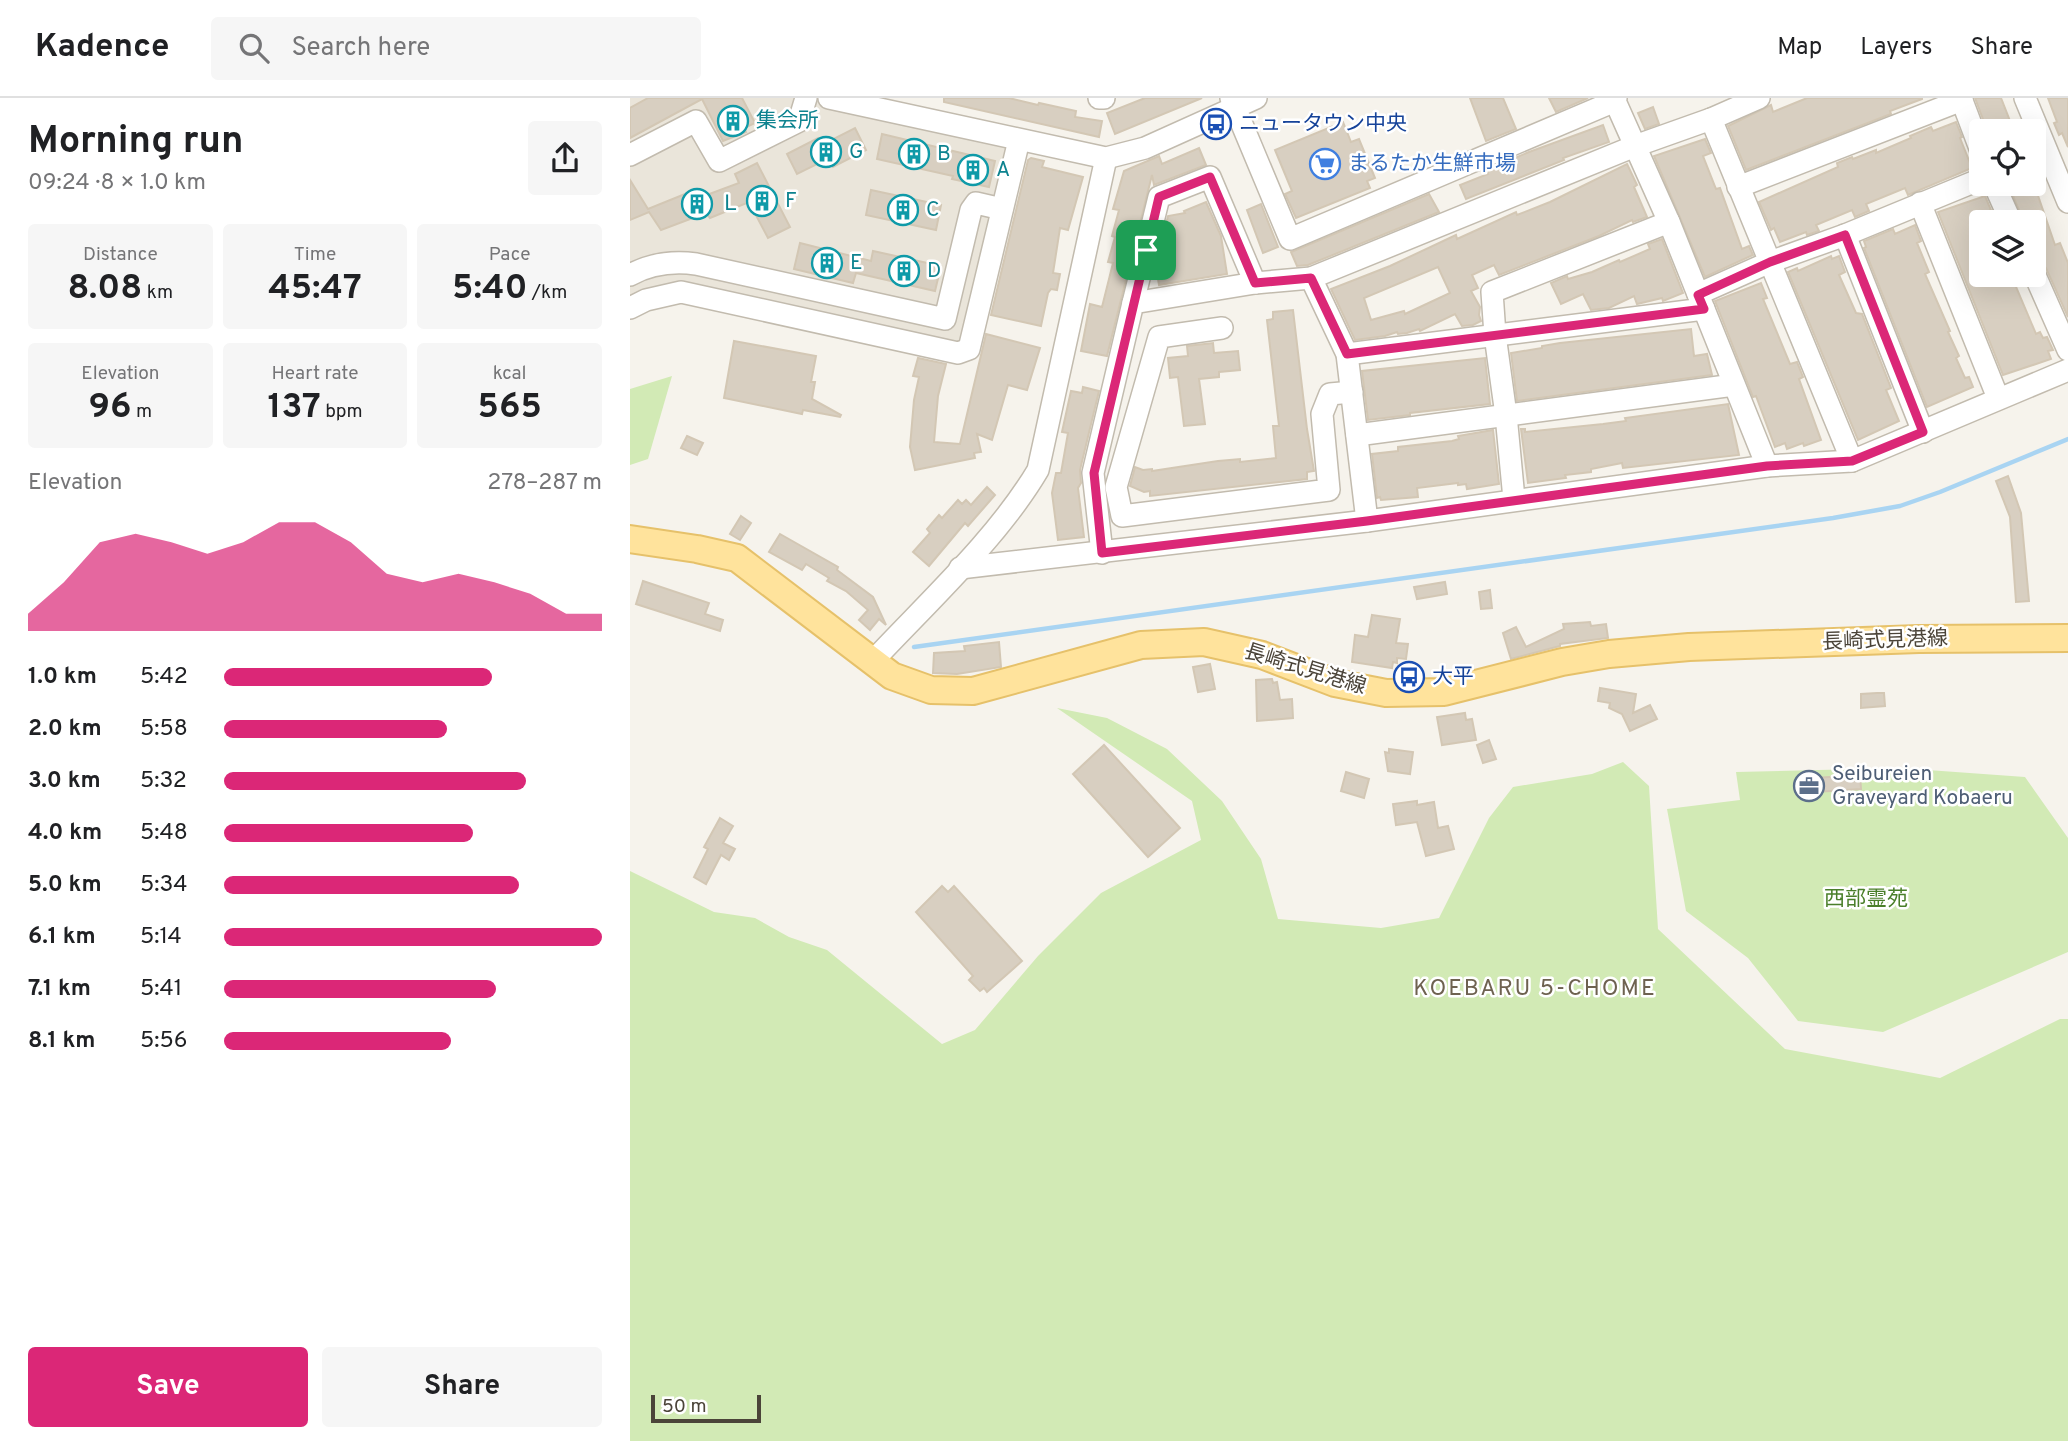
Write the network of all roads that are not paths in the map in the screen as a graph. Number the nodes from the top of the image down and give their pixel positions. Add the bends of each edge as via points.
1 (806, 98) edge
2 (829, 98) edge
3 (1256, 98) edge
4 (1759, 98) edge
5 (2025, 98) edge
6 (1962, 99) edge
7 (1615, 100) edge
8 (1233, 102) edge
9 (1711, 119) junction
10 (1969, 119) edge
11 (1019, 139) junction
12 (1635, 146) junction
13 (630, 155) edge
14 (1105, 158) junction
15 (1969, 184) edge
16 (1738, 187) junction
17 (2068, 202) edge
18 (1920, 203) junction
19 (1002, 209) junction
20 (1669, 222) junction
21 (1845, 235) junction
22 (1770, 262) junction
23 (632, 270) edge
24 (1311, 278) junction
25 (1255, 283) junction
26 (2041, 287) edge
27 (832, 295) junction
28 (1701, 302) junction
29 (1133, 303) junction
30 (630, 308) edge
31 (826, 324) junction
32 (1222, 328) dead end
33 (1494, 335) junction
34 (2068, 350) edge
35 (1347, 354) junction
36 (2068, 370) edge
37 (1734, 385) junction
38 (1352, 392) junction
39 (1998, 398) junction
40 (1506, 415) junction
41 (1923, 432) junction
42 (1357, 435) junction
43 (1852, 461) junction
44 (1767, 466) junction
45 (1514, 499) junction
46 (1367, 521) junction
47 (630, 539) edge
48 (1102, 553) junction
49 (960, 568) junction
50 (2068, 638) edge
51 (872, 662) junction

1 - 13 street via 799,121 719,161 696,121
2 - 11 street
3 - 8 street
4 - 9 street
5 - 17 street
6 - 10 street
6 - 16 street
7 - 8 street via 1290,239
7 - 12 street
8 - 14 street via 1145,148
9 - 12 street
9 - 16 street
11 - 14 street
11 - 19 street
12 - 20 street
12 - 24 street
14 - 49 street via 1038,470 1021,498
15 - 18 street
16 - 22 street
18 - 21 street
18 - 39 street
19 - 27 street via 976,203 971,210 945,319
19 - 31 street via 969,349 958,353
20 - 28 street
20 - 33 street via 1492,292
21 - 22 street
21 - 41 street
22 - 28 street
22 - 43 street
23 - 27 street via 696,264
24 - 25 street
24 - 35 street
25 - 29 street
25 - 29 street via 1210,177 1159,197
26 - 34 street
27 - 31 street
28 - 33 street
28 - 37 street
29 - 48 street via 1094,473
30 - 31 street via 681,292
32 - 38 street via 1159,337 1116,487 1122,516 1329,490 1322,414 1329,394
33 - 35 street
33 - 40 street
35 - 38 street
36 - 39 street
37 - 40 street
37 - 44 street
38 - 42 street
39 - 41 street
40 - 42 street
40 - 45 street
41 - 43 street
42 - 46 street
43 - 44 street
44 - 45 street
45 - 46 street
46 - 48 street
47 - 51 main road, 長崎式見港線 via 737,558
48 - 49 street
49 - 51 street
50 - 51 main road, 長崎式見港線 via 1689,647 1562,662 1444,692 1386,693 1335,683 1262,655 1204,642 1141,645 973,691 931,690 892,677

